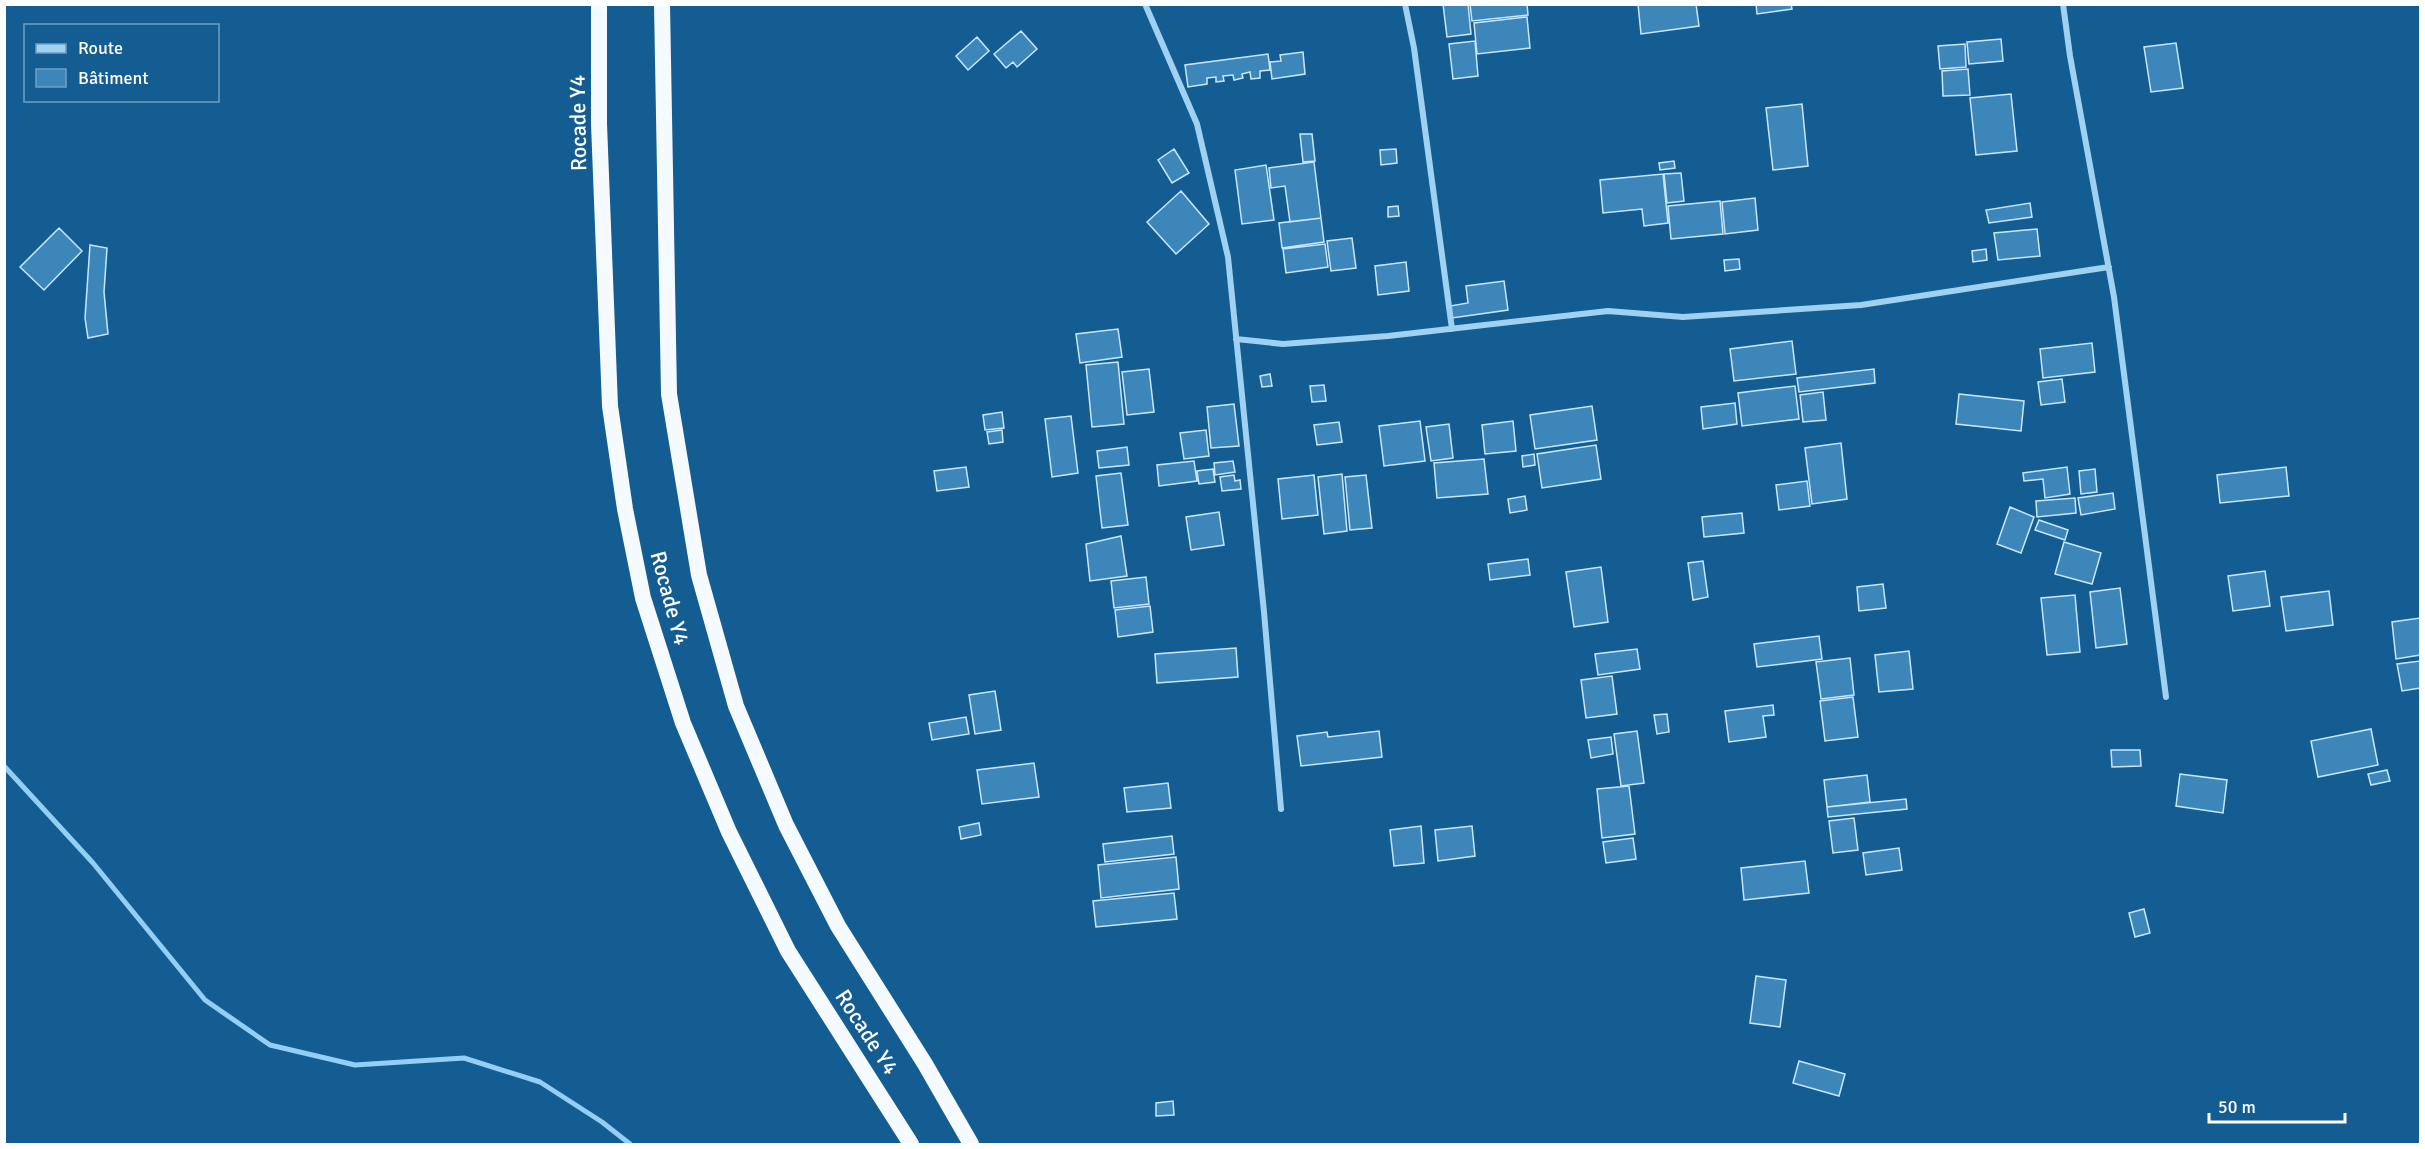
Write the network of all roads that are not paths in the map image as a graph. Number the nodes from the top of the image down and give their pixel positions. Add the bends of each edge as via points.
1 (599, 4) edge
2 (662, 4) edge
3 (1145, 4) edge
4 (1405, 4) edge
5 (2063, 4) edge
6 (2109, 267) junction
7 (1452, 328) junction
8 (1236, 339) junction
9 (2166, 697) dead end
10 (1281, 809) dead end
11 (911, 1144) edge
12 (971, 1144) edge

1 - 11 highway, Rocade Y4 via 599,124 610,406 643,598 683,723 734,842 788,951
2 - 12 highway, Rocade Y4 via 669,394 699,574 736,706 786,825 838,926
3 - 8 street via 1197,124 1228,257
4 - 7 street
5 - 6 street
6 - 7 street via 1861,305 1683,317 1608,311
6 - 9 street
7 - 8 street via 1283,344
8 - 10 street

